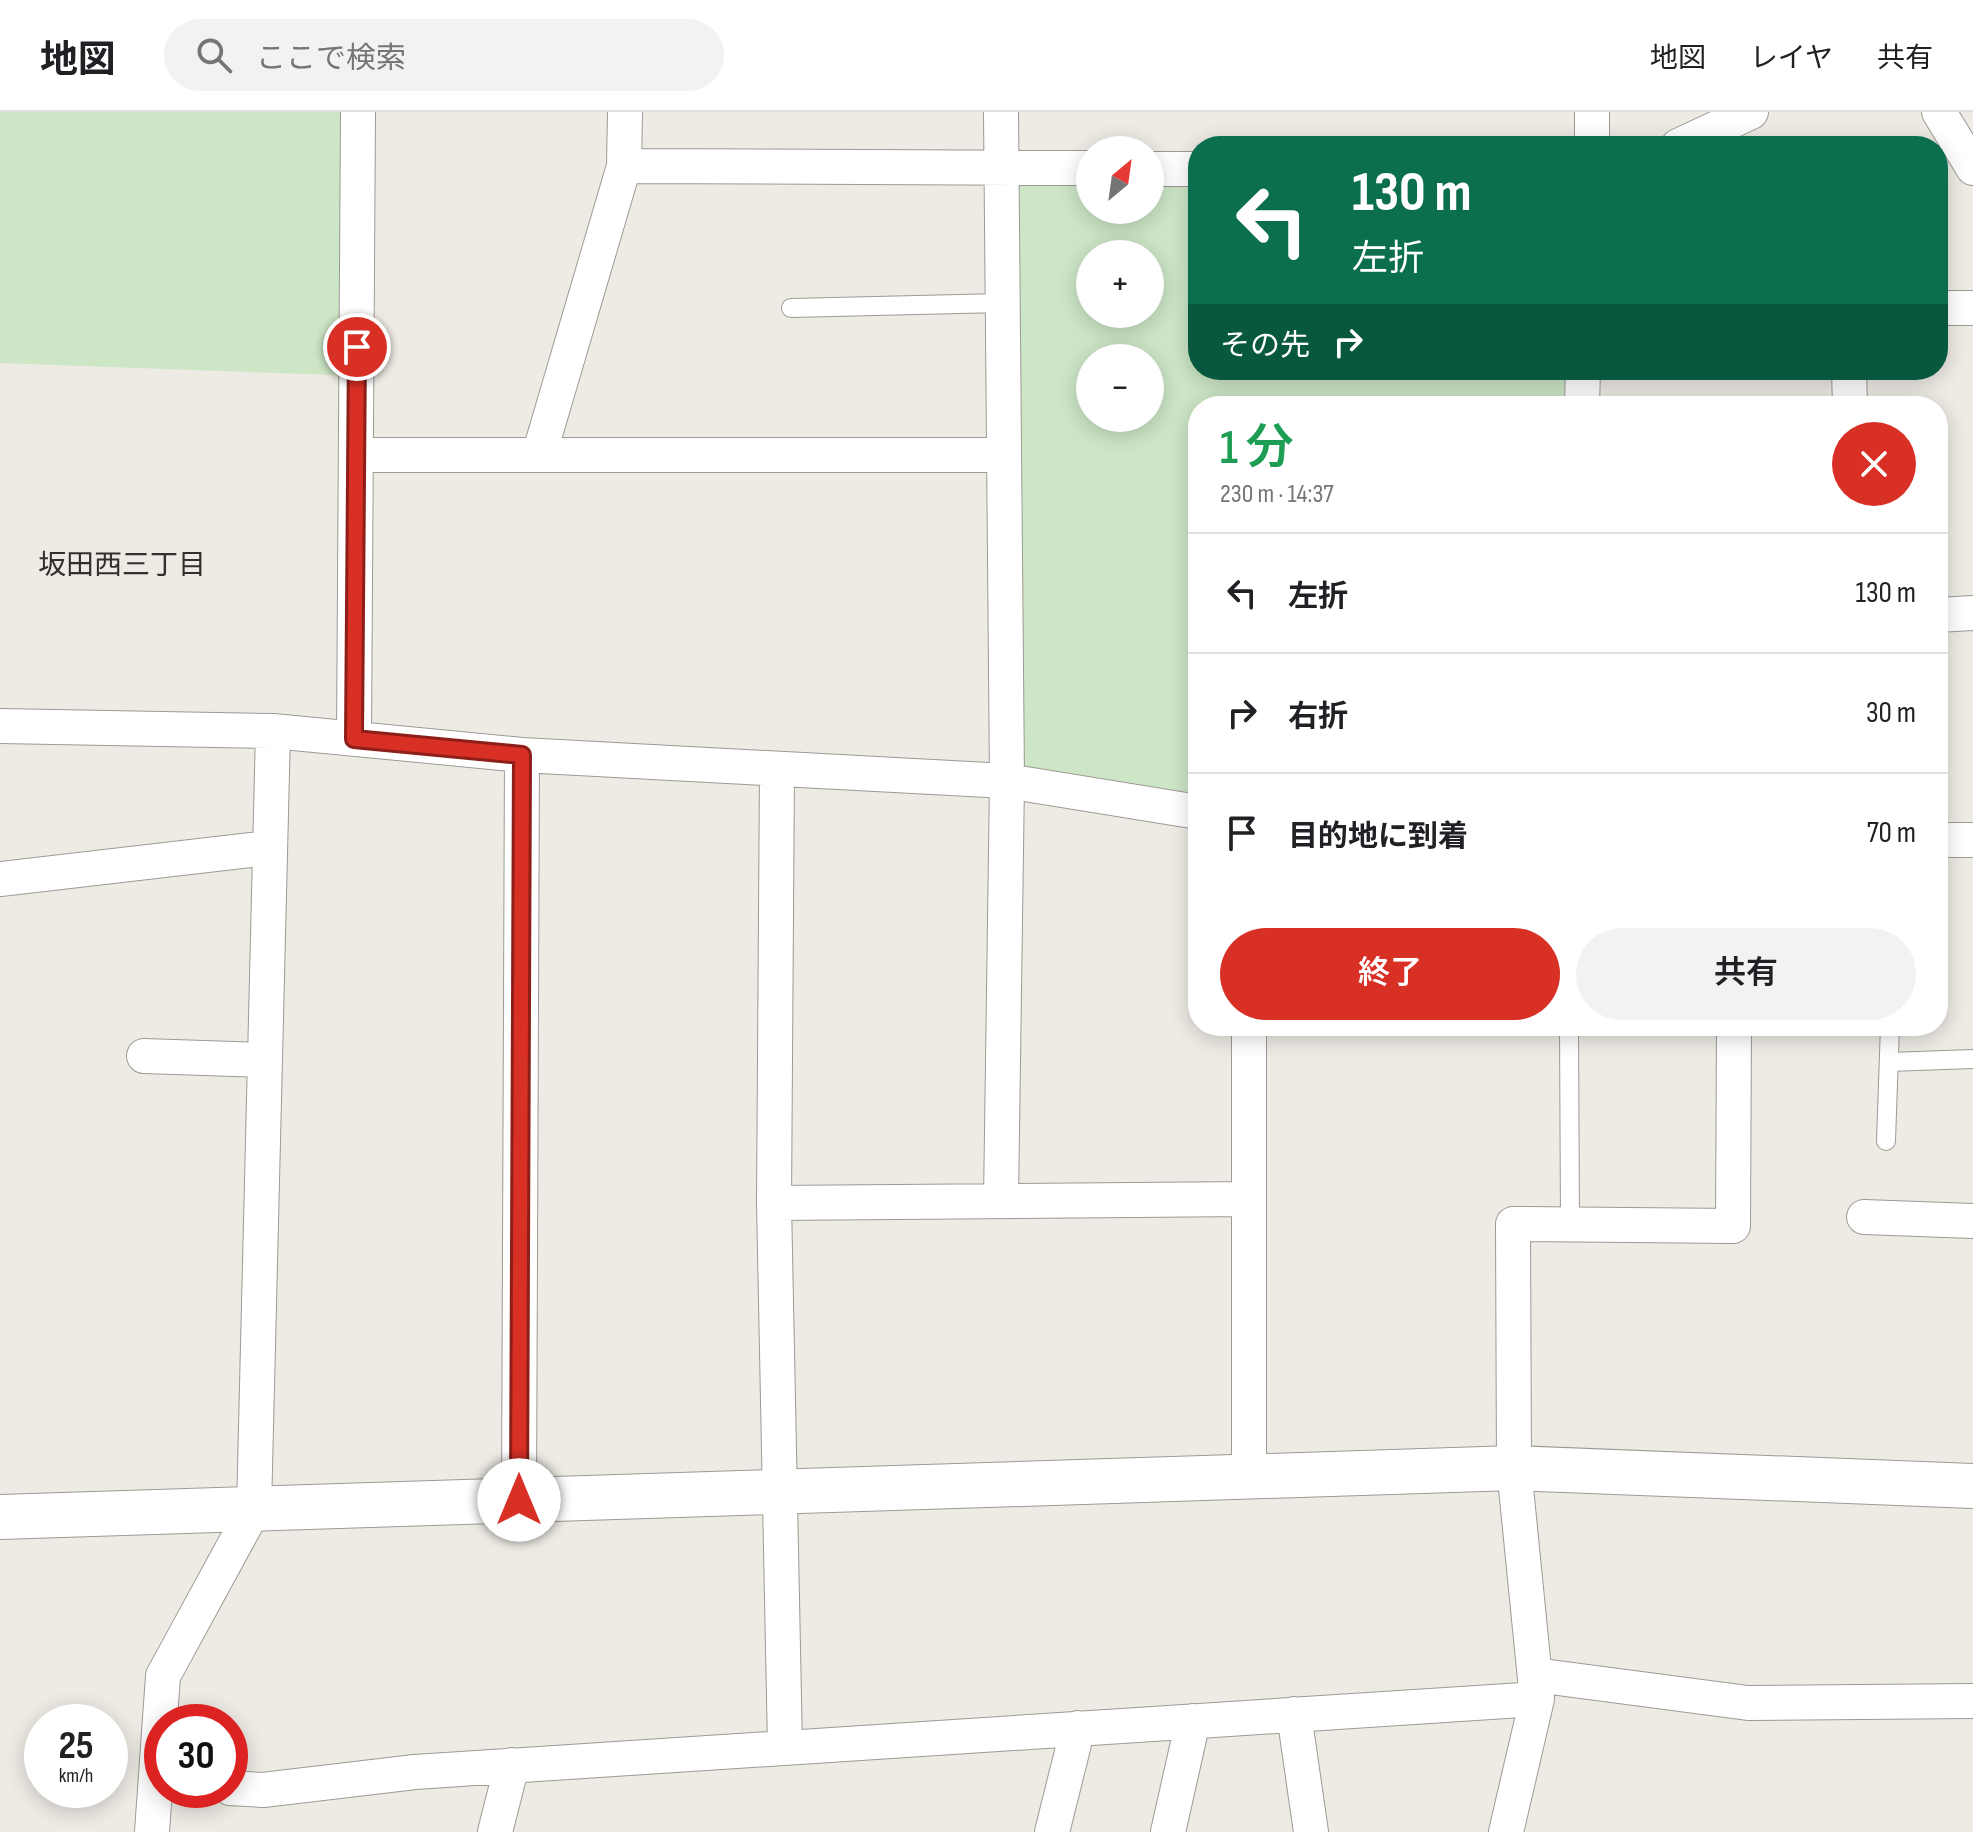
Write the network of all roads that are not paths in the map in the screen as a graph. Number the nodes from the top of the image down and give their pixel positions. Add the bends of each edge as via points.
1 (358, 112) edge
2 (625, 112) edge
3 (1001, 112) edge
4 (1592, 112) edge
5 (1751, 112) edge
6 (1939, 112) edge
7 (1592, 136) edge
8 (1699, 136) edge
9 (624, 166) junction
10 (1002, 168) junction
11 (1076, 168) edge
12 (1973, 168) edge
13 (1164, 169) edge
14 (1188, 169) edge
15 (1002, 303) junction
16 (791, 308) dead end
17 (1948, 308) edge
18 (1973, 308) edge
19 (357, 455) junction
20 (539, 455) junction
21 (1004, 455) junction
22 (1973, 613) edge
23 (1948, 614) edge
24 (0, 726) edge
25 (273, 731) junction
26 (354, 739) junction
27 (522, 755) junction
28 (777, 769) junction
29 (1007, 781) junction
30 (1188, 810) edge
31 (1948, 840) edge
32 (1973, 840) edge
33 (268, 848) junction
34 (0, 879) edge
35 (1249, 1036) edge
36 (1569, 1036) edge
37 (1734, 1036) edge
38 (1890, 1036) edge
39 (144, 1056) dead end
40 (1973, 1059) edge
41 (264, 1060) junction
42 (1889, 1062) junction
43 (1886, 1141) dead end
44 (1249, 1199) junction
45 (1001, 1201) junction
46 (774, 1203) junction
47 (1864, 1217) dead end
48 (1973, 1221) edge
49 (1570, 1224) junction
50 (1514, 1468) junction
51 (1249, 1476) junction
52 (1973, 1486) edge
53 (780, 1492) junction
54 (519, 1500) junction
55 (254, 1509) junction
56 (0, 1517) edge
57 (1536, 1687) junction
58 (1973, 1701) edge
59 (162, 1704) edge
60 (1294, 1714) junction
61 (1193, 1721) junction
62 (1078, 1728) junction
63 (785, 1747) junction
64 (512, 1765) junction
65 (248, 1789) edge
66 (155, 1808) edge
67 (152, 1832) edge
68 (495, 1832) edge
69 (1052, 1832) edge
70 (1168, 1832) edge
71 (1311, 1832) edge
72 (1506, 1832) edge

1 - 19 street
2 - 9 street
3 - 10 street
4 - 7 street
5 - 8 street
6 - 12 street
9 - 10 street
9 - 20 street
10 - 11 street
10 - 15 street
13 - 14 street
15 - 16 lane
15 - 21 street
17 - 18 street
19 - 20 street
19 - 26 street
20 - 21 street
21 - 29 street
22 - 23 street
24 - 25 street
25 - 26 street
25 - 33 street
26 - 27 street
27 - 28 street
27 - 54 street
28 - 29 street
28 - 46 street
29 - 30 street
29 - 45 street
31 - 32 street
33 - 34 street
33 - 41 street
35 - 44 street
36 - 49 lane
37 - 49 street via 1733,1226
38 - 42 lane
39 - 41 street
40 - 42 lane
41 - 55 street
42 - 43 lane
44 - 45 street
44 - 51 street
45 - 46 street
46 - 53 street
47 - 48 street
49 - 50 street via 1513,1224
50 - 51 street
50 - 52 street
50 - 57 street
51 - 53 street
53 - 54 street
53 - 63 street
54 - 55 street
55 - 56 street
55 - 59 street via 163,1676
57 - 58 street via 1748,1703
57 - 60 street
57 - 72 street
60 - 61 street
60 - 71 street
61 - 62 street
61 - 70 street
62 - 63 street
62 - 69 street
63 - 64 street
64 - 65 street
64 - 68 street
66 - 67 street

